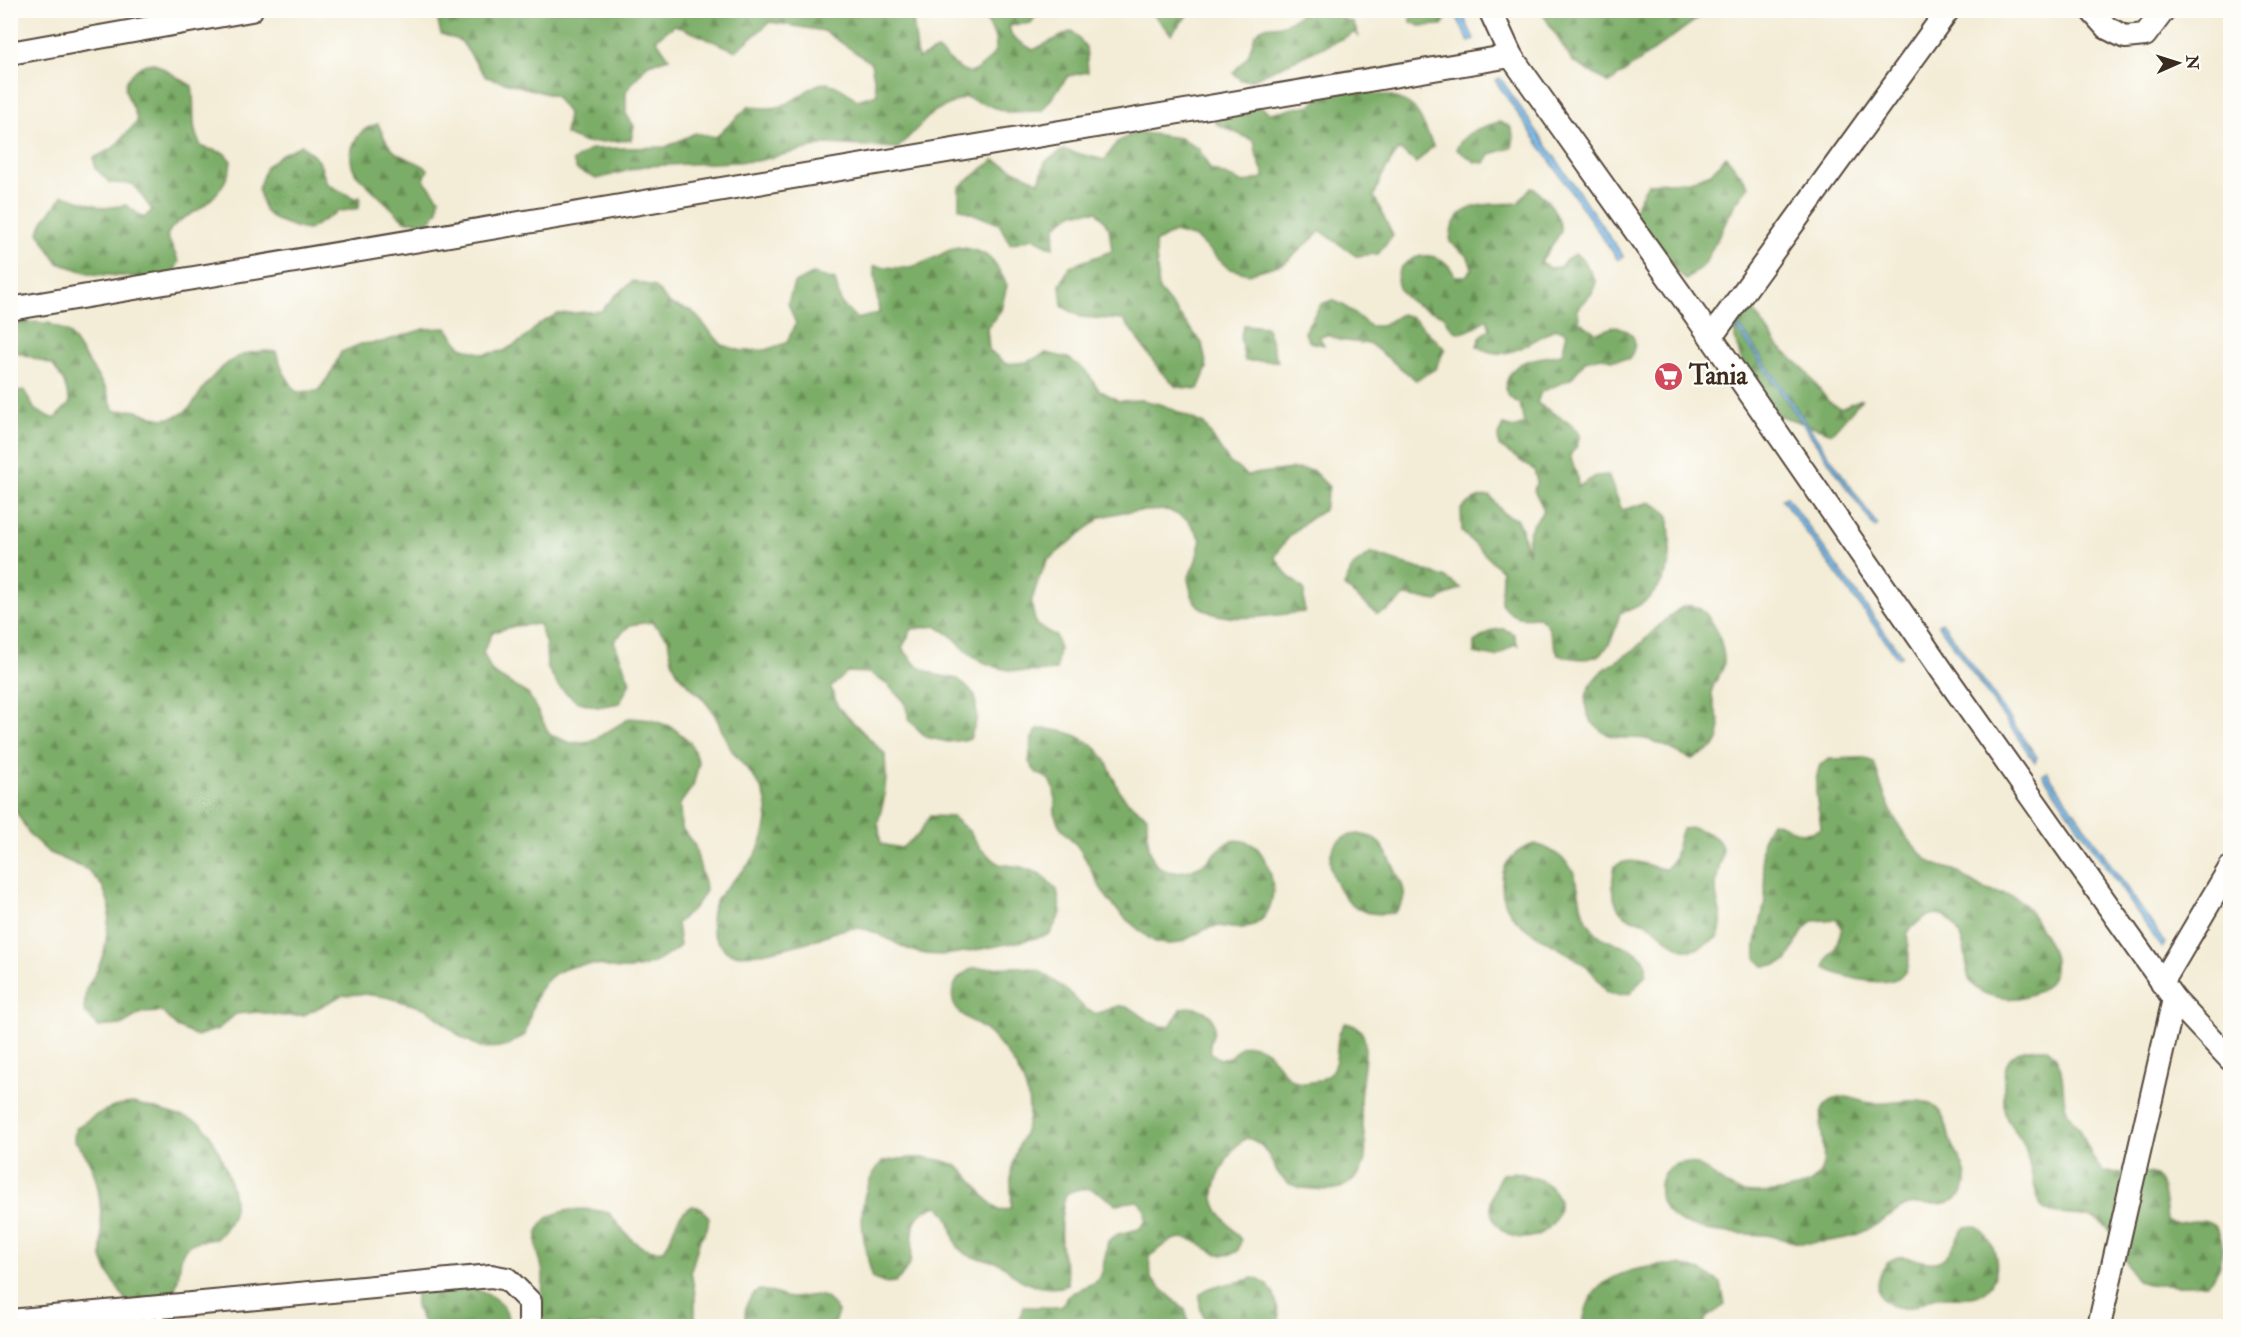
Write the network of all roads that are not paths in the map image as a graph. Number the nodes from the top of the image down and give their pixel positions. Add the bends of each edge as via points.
1 (252, 10) edge
2 (1490, 10) edge
3 (1948, 10) edge
4 (2091, 10) edge
5 (2164, 10) edge
6 (10, 53) edge
7 (1511, 56) junction
8 (10, 309) edge
9 (1712, 337) junction
10 (2230, 868) edge
11 (2168, 991) junction
12 (2230, 1059) edge
13 (10, 1321) edge
14 (530, 1326) edge
15 (2099, 1326) edge

1 - 6 street
2 - 7 street
3 - 9 street
4 - 5 street via 2107,28 2125,37 2145,35
7 - 8 street
7 - 9 street
9 - 11 street
10 - 11 street
11 - 12 street
11 - 15 street
13 - 14 street via 491,1276 507,1279 530,1302

